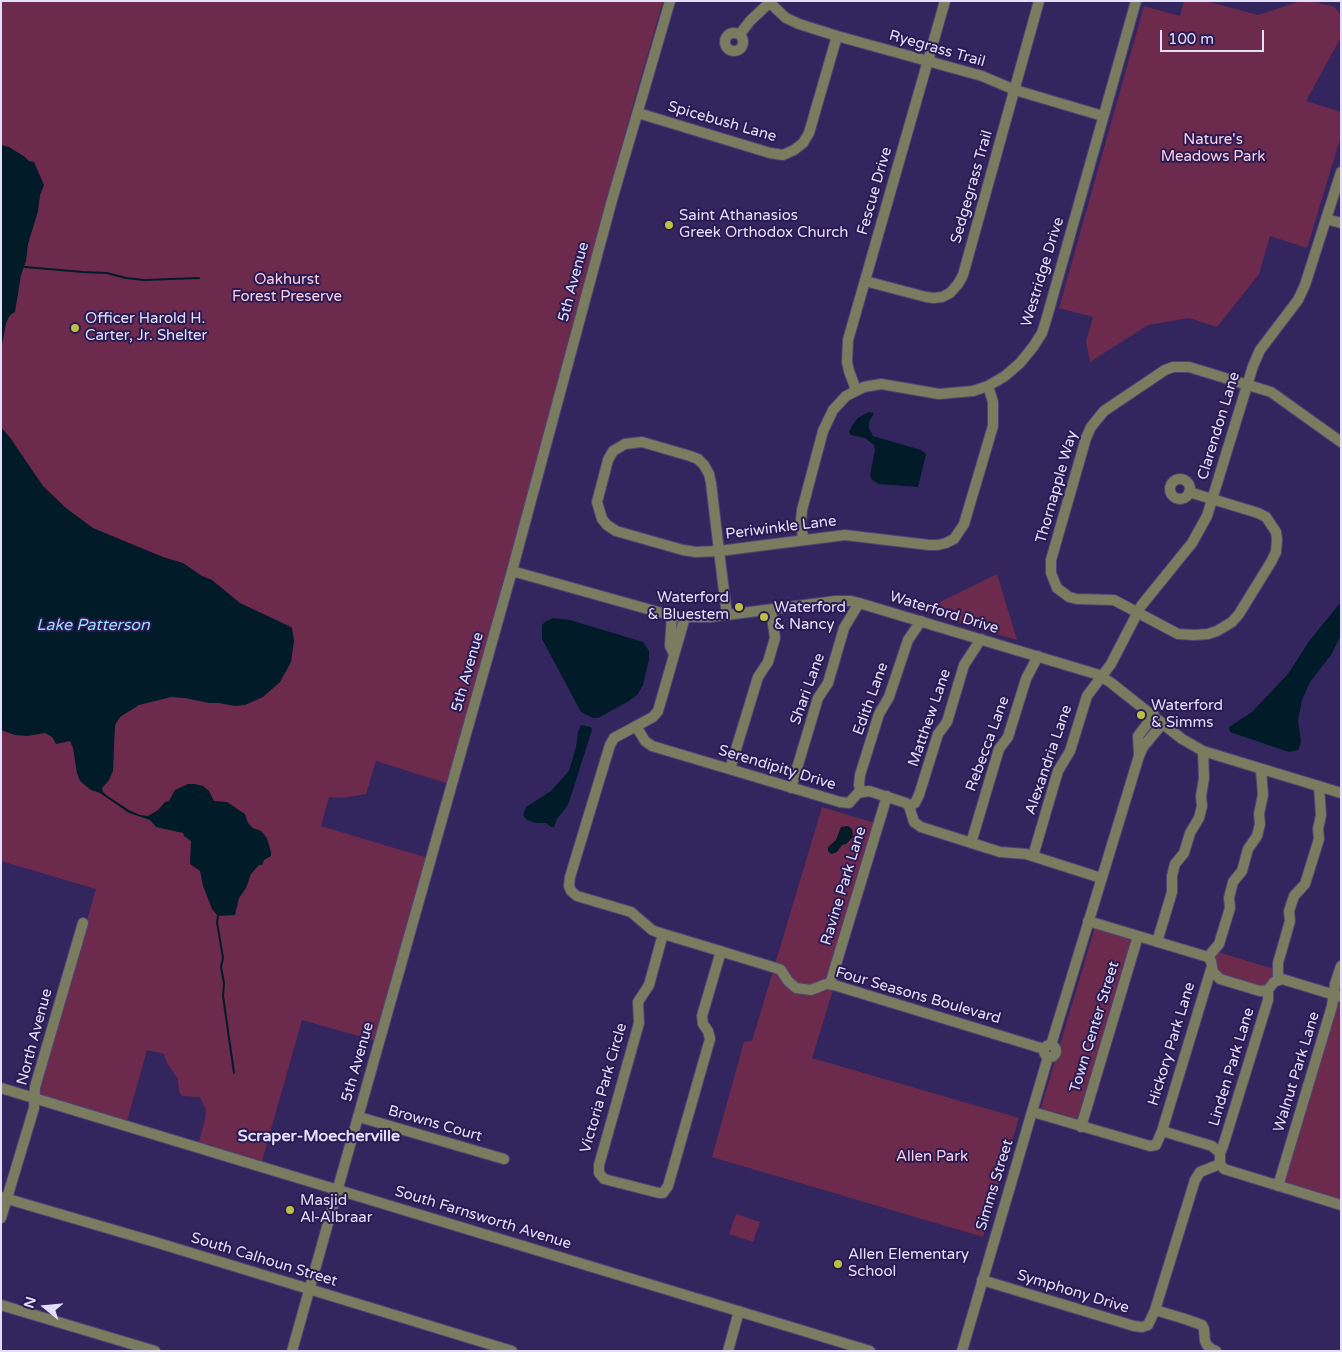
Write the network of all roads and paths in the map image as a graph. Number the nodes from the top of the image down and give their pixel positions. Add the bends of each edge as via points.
1 (670, 1) edge
2 (945, 1) edge
3 (1039, 1) edge
4 (1136, 1) edge
5 (768, 2) edge
6 (740, 34) dead end
7 (837, 36) junction
8 (928, 61) junction
9 (1015, 90) junction
10 (638, 113) junction
11 (1103, 116) junction
12 (1341, 172) edge
13 (1326, 219) junction
14 (1341, 224) edge
15 (865, 281) junction
16 (1248, 384) junction
17 (988, 386) junction
18 (856, 390) junction
19 (1341, 442) edge
20 (1189, 492) dead end
21 (1212, 500) junction
22 (803, 539) junction
23 (719, 551) junction
24 (512, 571) junction
25 (858, 603) junction
26 (771, 610) junction
27 (1138, 612) junction
28 (672, 615) junction
29 (727, 615) junction
30 (685, 617) junction
31 (921, 621) junction
32 (981, 639) junction
33 (674, 654) junction
34 (1038, 656) junction
35 (1101, 676) junction
36 (1154, 716) junction
37 (1163, 723) junction
38 (636, 726) junction
39 (1203, 751) junction
40 (1139, 756) junction
41 (730, 769) junction
42 (1261, 770) junction
43 (1319, 786) junction
44 (791, 788) junction
45 (861, 791) junction
46 (1341, 793) edge
47 (887, 796) junction
48 (909, 806) junction
49 (971, 843) junction
50 (1033, 856) junction
51 (1101, 878) junction
52 (1088, 921) junction
53 (83, 923) dead end
54 (664, 934) junction
55 (1138, 936) junction
56 (1157, 942) junction
57 (721, 951) junction
58 (1210, 961) junction
59 (1341, 966) edge
60 (1278, 980) junction
61 (830, 984) junction
62 (1268, 990) junction
63 (1337, 996) edge
64 (1048, 1050) junction
65 (1, 1088) edge
66 (34, 1098) junction
67 (1033, 1112) junction
68 (358, 1117) junction
69 (1081, 1127) junction
70 (1162, 1132) junction
71 (1220, 1153) junction
72 (504, 1159) dead end
73 (1220, 1164) junction
74 (1278, 1186) junction
75 (337, 1190) junction
76 (4, 1198) edge
77 (1341, 1205) edge
78 (1, 1218) edge
79 (982, 1280) junction
80 (309, 1290) junction
81 (1, 1305) edge
82 (1155, 1310) junction
83 (739, 1311) junction
84 (510, 1350) edge
85 (155, 1351) edge
86 (292, 1351) edge
87 (728, 1351) edge
88 (870, 1351) edge
89 (962, 1351) edge
90 (1216, 1351) edge

1 - 10 street, 5th Avenue
2 - 8 street, Fescue Drive
3 - 9 street, Sedgegrass Trail
4 - 11 street, Westridge Drive
5 - 6 street
5 - 7 street, Ryegrass Trail via 786,18
7 - 8 street, Ryegrass Trail
7 - 10 street, Spicebush Lane via 809,133 794,150 783,154 770,153
8 - 9 street, Ryegrass Trail via 982,76
8 - 15 street, Fescue Drive
9 - 11 street, Ryegrass Trail
9 - 15 street, Sedgegrass Trail via 958,284 950,293 934,298
10 - 24 street, 5th Avenue
11 - 17 street, Westridge Drive via 1042,333 1020,363
12 - 13 street, Clarendon Lane
13 - 14 street
13 - 16 street, Clarendon Lane via 1298,300 1260,350
15 - 18 street, Fescue Drive via 847,351 848,371
16 - 19 street, Thornapple Way via 1281,398
16 - 21 street, Clarendon Lane
16 - 27 street, Thornapple Way via 1189,367 1173,366 1104,411 1091,427 1051,560 1051,573 1057,588 1069,597 1114,600
17 - 18 street, Westridge Drive via 939,394 881,384
17 - 22 street, Periwinkle Lane via 993,402 993,426 964,524 954,539 929,545 845,534
18 - 22 street, Westridge Drive via 838,403 827,420 802,510
20 - 21 street, Thornapple Way
21 - 27 street, Clarendon Lane via 1192,543
21 - 27 street, Thornapple Way via 1266,517 1276,532 1276,552 1239,614 1218,631 1188,635 1171,631
22 - 23 street, Periwinkle Lane
23 - 23 street via 710,478 701,462 642,442 625,444 613,451 596,502 607,525 616,531 683,550
23 - 29 street
24 - 28 street, Waterford Drive
24 - 68 street, 5th Avenue
25 - 26 street, Waterford Drive via 836,601
25 - 31 street, Waterford Drive
25 - 44 street, Shari Lane via 844,628 828,683 818,698
26 - 29 street, Waterford Drive
26 - 41 street via 775,638 768,662 758,677
27 - 35 street, Clarendon Lane via 1111,664
28 - 30 street, Waterford Drive
28 - 33 street, Four Seasons Boulevard via 670,646
29 - 30 street, Waterford Drive
30 - 33 street, Four Seasons Boulevard
31 - 32 street, Waterford Drive
31 - 45 street, Edith Lane via 908,640 889,697 879,714 860,775
32 - 34 street, Waterford Drive
32 - 48 street, Matthew Lane via 964,665 947,722 938,734 919,795
33 - 38 street, Four Seasons Boulevard via 658,710
34 - 35 street, Waterford Drive
34 - 49 street, Rebecca Lane via 1026,679 1008,737 999,749
35 - 36 street, Waterford Drive
35 - 50 street, Alexandria Lane via 1087,696 1070,751 1058,771
36 - 37 street, Waterford Drive
36 - 40 street, Simms Street via 1138,736
37 - 39 street, Waterford Drive
37 - 40 street, Simms Street
38 - 41 street, Serendipity Drive via 648,744
38 - 54 street, Four Seasons Boulevard via 614,738 610,745 569,886 578,896 631,912 652,930
39 - 42 street, Waterford Drive
39 - 56 street via 1202,806 1184,853 1175,864 1172,892
40 - 51 street, Simms Street
41 - 44 street, Serendipity Drive
42 - 43 street, Waterford Drive
42 - 58 street, Hickory Park Lane via 1260,824 1242,871 1233,882 1230,908
43 - 46 street, Waterford Drive
43 - 60 street via 1319,839 1305,884 1294,896 1289,911 1290,921 1278,963
44 - 45 street, Serendipity Drive via 845,803
45 - 47 street
47 - 48 street
47 - 61 street, Ravine Park Lane
48 - 49 street via 917,825
49 - 50 street via 1006,853
50 - 51 street
51 - 52 street, Simms Street
52 - 55 street
52 - 64 street, Simms Street
53 - 66 street, North Avenue
54 - 57 street, Four Seasons Boulevard
54 - 57 street, Victoria Park Circle via 649,985 638,1002 639,1023 599,1165 599,1173 604,1179 659,1194 668,1186 710,1039 702,1016
55 - 56 street
55 - 69 street, Town Center Street
56 - 58 street
57 - 61 street, Four Seasons Boulevard via 781,970 792,985 801,989 811,990
58 - 62 street via 1213,972 1220,979 1260,991
58 - 70 street, Hickory Park Lane
59 - 63 street, Walnut Park Lane
60 - 62 street
60 - 63 street
61 - 64 street, Four Seasons Boulevard
62 - 71 street, Linden Park Lane via 1268,1000
63 - 74 street, Walnut Park Lane
64 - 67 street, Simms Street
65 - 66 street, South Farnsworth Avenue
66 - 75 street, South Farnsworth Avenue
66 - 76 street, North Avenue via 34,1108
67 - 69 street
67 - 79 street, Simms Street
68 - 72 street, Browns Court
68 - 75 street, 5th Avenue
69 - 70 street via 1150,1146 1156,1145
70 - 71 street via 1212,1146
71 - 73 street
73 - 74 street via 1230,1172
73 - 82 street via 1200,1172 1195,1180
74 - 77 street
75 - 80 street, 5th Avenue
75 - 83 street, South Farnsworth Avenue
76 - 78 street, North Avenue
76 - 80 street, South Calhoun Street
79 - 82 street, Symphony Drive via 1134,1326 1148,1325
79 - 89 street, Simms Street
80 - 84 street, South Calhoun Street
80 - 86 street, 5th Avenue
81 - 85 street
82 - 90 street via 1202,1325 1207,1345
83 - 87 street
83 - 88 street, South Farnsworth Avenue

